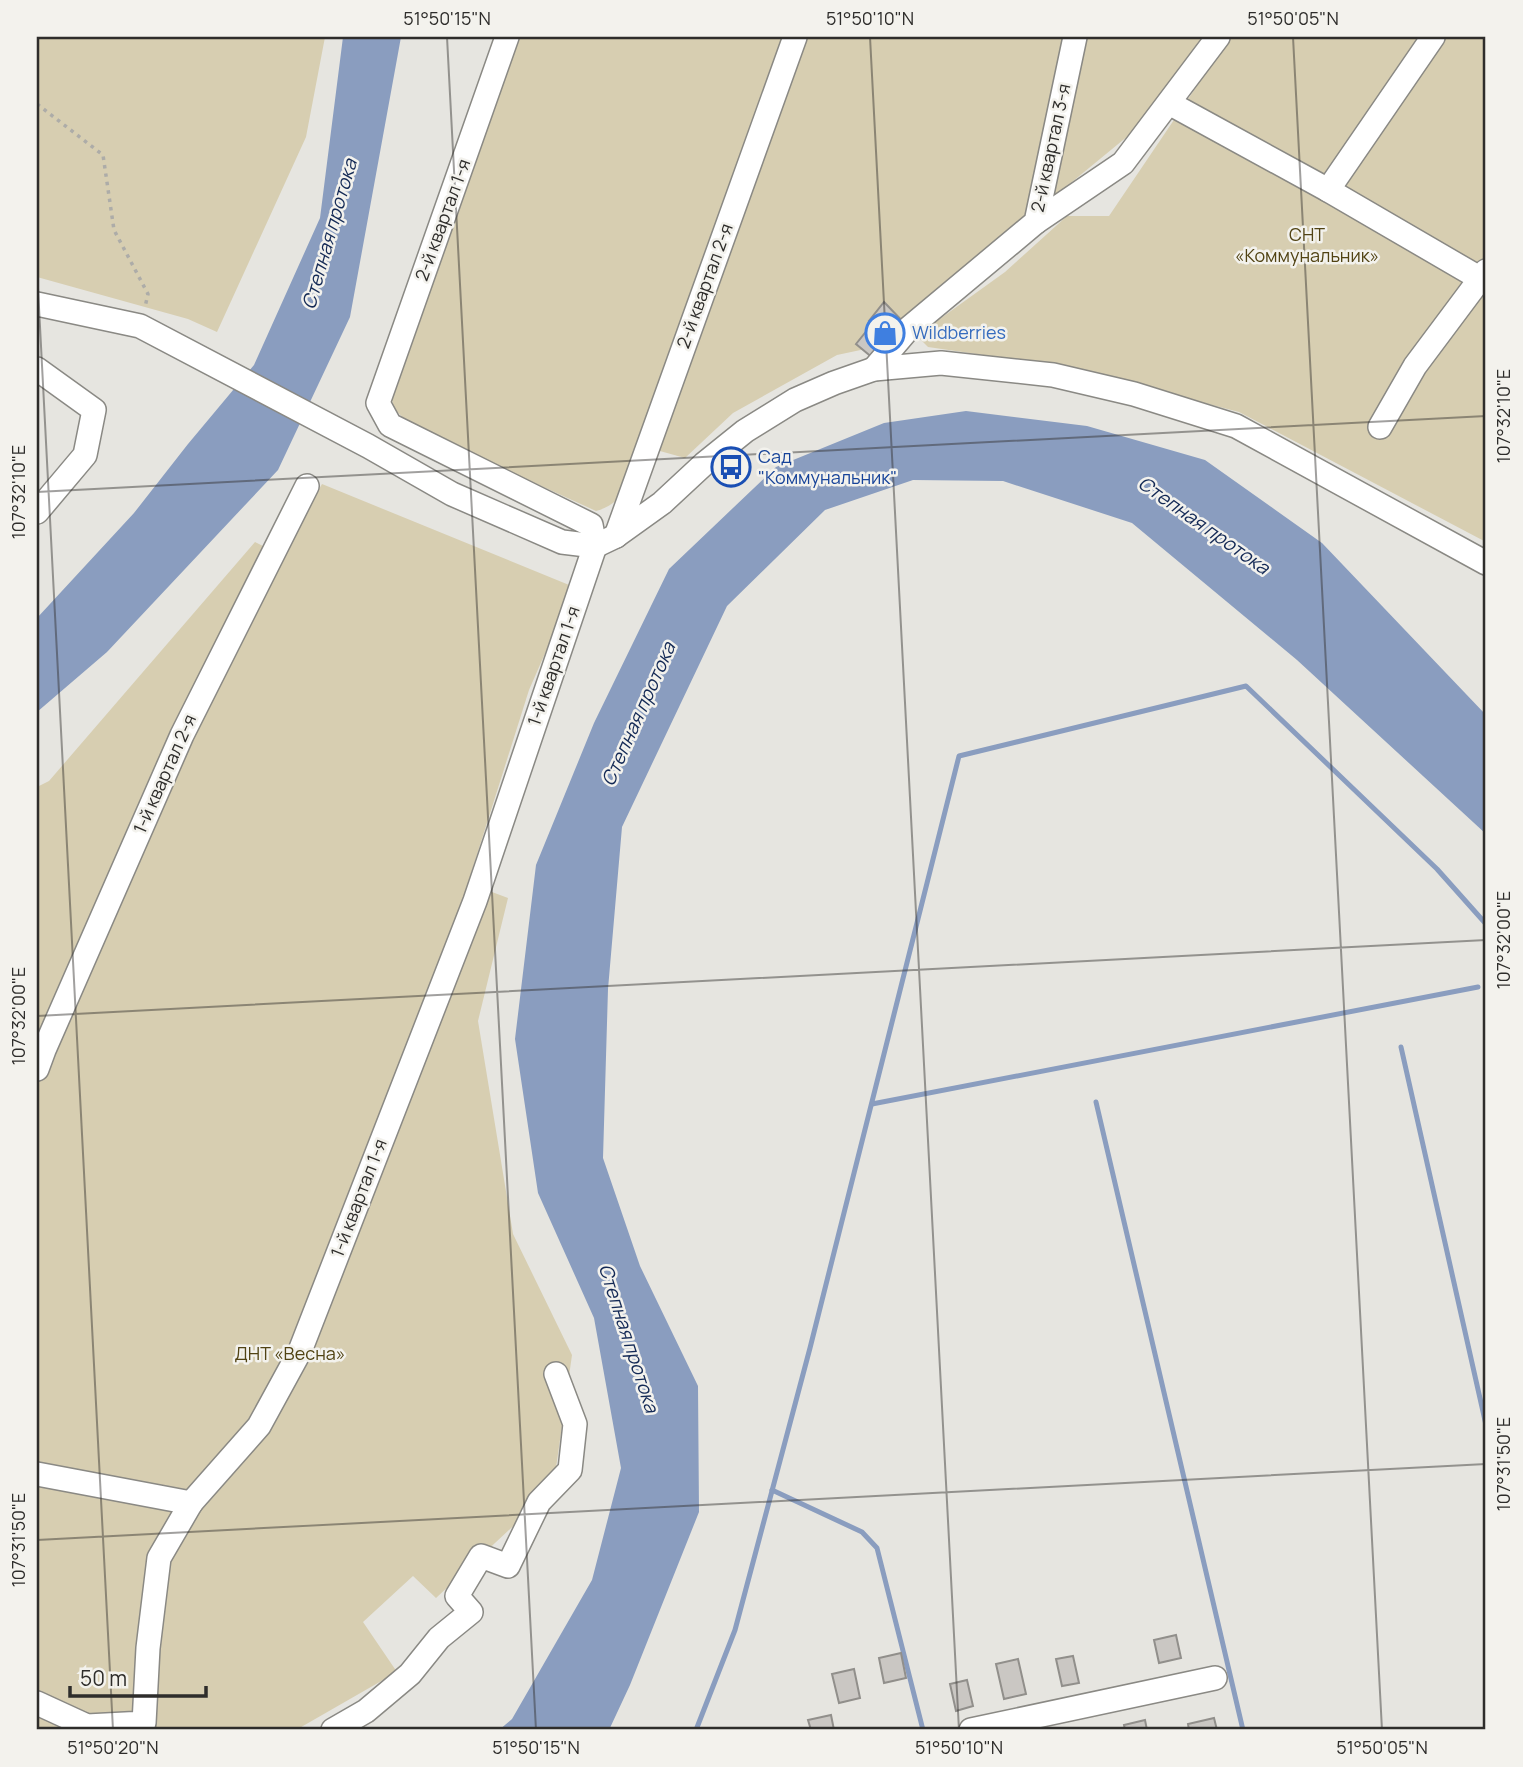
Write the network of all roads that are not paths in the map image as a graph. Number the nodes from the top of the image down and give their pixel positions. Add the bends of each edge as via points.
1 (508, 37) edge
2 (795, 37) edge
3 (1075, 37) edge
4 (1218, 37) edge
5 (1433, 37) edge
6 (1169, 103) junction
7 (1328, 190) junction
8 (1035, 222) junction
9 (1483, 275) edge
10 (37, 304) edge
11 (37, 369) edge
12 (874, 369) junction
13 (1380, 427) dead end
14 (306, 485) dead end
15 (37, 512) edge
16 (605, 541) junction
17 (1486, 563) edge
18 (37, 1069) edge
19 (555, 1374) dead end
20 (37, 1474) edge
21 (191, 1503) junction
22 (1215, 1678) dead end
23 (37, 1703) edge
24 (145, 1727) edge
25 (333, 1730) edge
26 (971, 1730) edge

1 - 16 street, 2-й квартал 1-я via 378,403 390,425 591,525
2 - 16 street, 2-й квартал 2-я
3 - 8 street, 2-й квартал 3-я
4 - 6 street
5 - 7 street
6 - 7 street
6 - 8 street via 1122,163
7 - 9 street
8 - 12 street, 2-й квартал 3-я via 909,328
9 - 13 street via 1415,366
10 - 16 street via 140,326 452,495 562,542
11 - 15 street via 94,410 85,456
12 - 16 street via 796,400 745,431 662,503
12 - 17 street via 941,363 1053,375 1236,426
14 - 18 street, 1-й квартал 2-я via 182,735
16 - 21 street, 1-й квартал 1-я via 475,901 300,1350 259,1426
19 - 25 street via 575,1424 570,1470 539,1502 508,1566 481,1556 457,1596 471,1612 439,1638 410,1674 366,1711
20 - 21 street
21 - 24 street, 1-й квартал 1-я via 159,1558 148,1648
22 - 26 street
23 - 24 street, 1-й квартал 1-я via 87,1726

